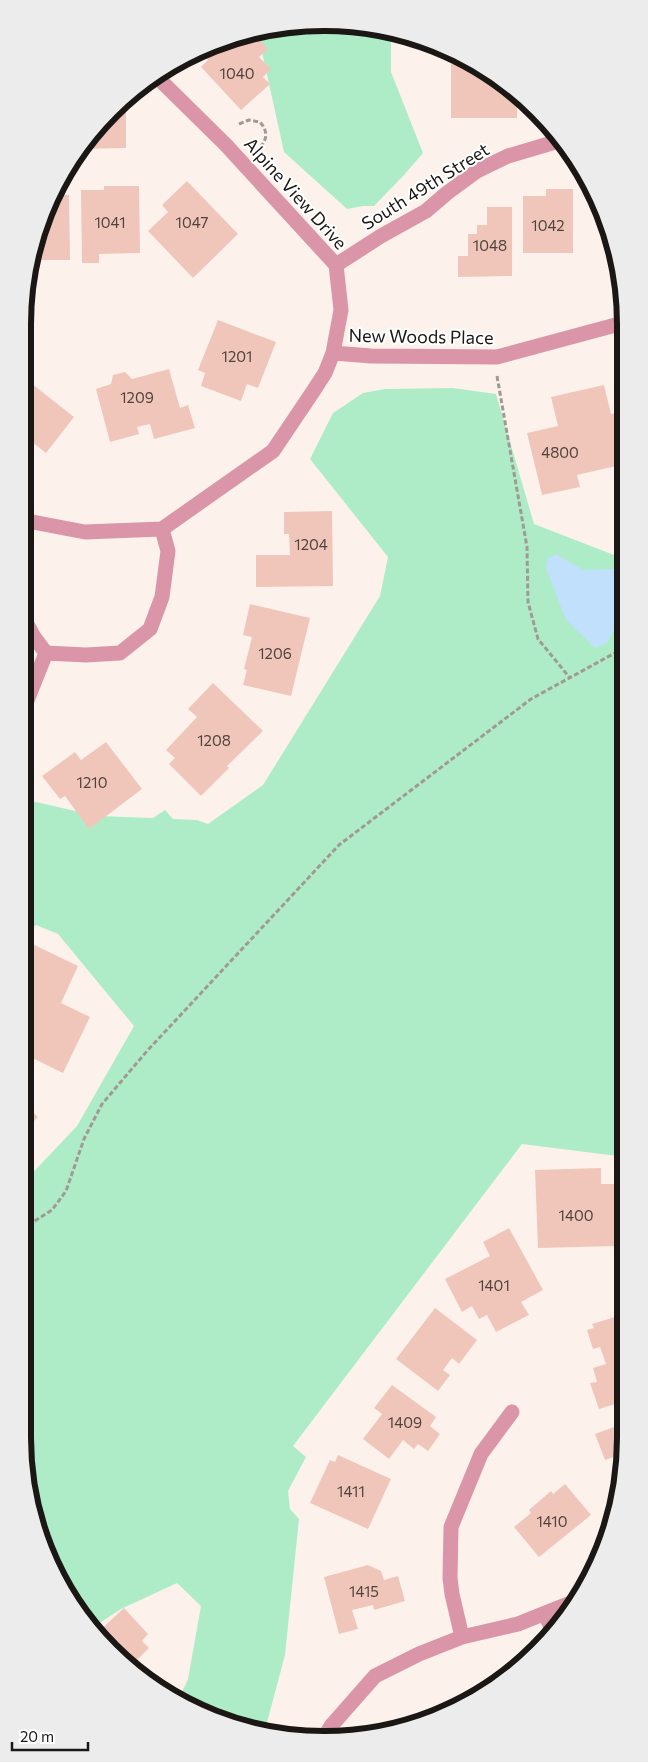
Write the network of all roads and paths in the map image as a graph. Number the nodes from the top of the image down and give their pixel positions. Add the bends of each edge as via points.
1 (161, 81) edge
2 (240, 124) dead end
3 (552, 141) edge
4 (261, 146) dead end
5 (336, 265) junction
6 (617, 325) edge
7 (333, 353) junction
8 (496, 373) dead end
9 (31, 522) edge
10 (162, 529) junction
11 (31, 632) edge
12 (617, 652) edge
13 (46, 653) junction
14 (570, 678) junction
15 (31, 690) edge
16 (31, 1223) edge
17 (512, 1412) dead end
18 (563, 1606) edge
19 (543, 1614) junction
20 (549, 1625) edge
21 (462, 1637) junction
22 (328, 1731) edge

1 - 5 street, Alpine View Drive via 226,145
2 - 4 path via 249,120 260,122 266,131
3 - 5 street, South 49th Street via 477,171 426,211
5 - 7 street, Alpine View Drive via 341,310
6 - 7 street, New Woods Place via 497,357
7 - 10 street, Alpine View Drive via 318,384 273,451
8 - 14 path via 527,547 528,602 538,639
9 - 10 street via 85,532
10 - 13 street via 168,551 164,588 150,629 120,653
11 - 13 street
12 - 14 path
13 - 15 street
14 - 16 path via 531,699 338,844 102,1104 84,1139 66,1191 52,1210
17 - 21 street via 481,1454 452,1527 450,1578
18 - 19 street
19 - 20 lane
19 - 21 street via 518,1624
21 - 22 street via 376,1676

